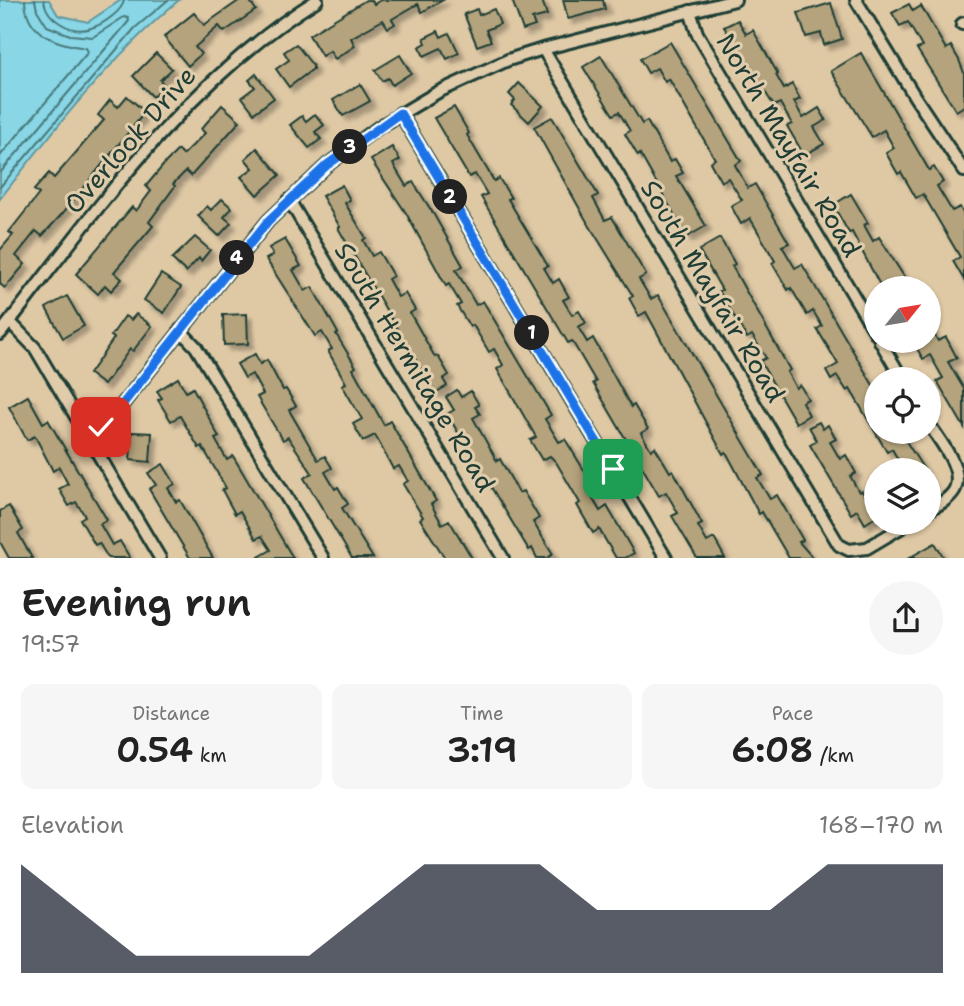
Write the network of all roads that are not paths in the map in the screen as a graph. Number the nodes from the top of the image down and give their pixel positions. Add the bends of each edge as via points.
1 (317, 0) edge
2 (735, 0) edge
3 (856, 0) edge
4 (690, 11) junction
5 (543, 49) junction
6 (400, 113) junction
7 (964, 171) edge
8 (289, 200) junction
9 (864, 313) edge
10 (10, 321) junction
11 (180, 330) junction
12 (0, 334) edge
13 (86, 436) junction
14 (941, 444) edge
15 (941, 503) edge
16 (889, 535) edge
17 (160, 558) edge
18 (323, 558) edge
19 (503, 558) edge
20 (666, 558) edge

1 - 10 street, Overlook Drive via 236,58 167,125
2 - 4 street
3 - 7 street
4 - 5 street
4 - 9 street, North Mayfair Road via 696,33
5 - 6 street via 473,75
5 - 16 street, South Mayfair Road via 832,536 849,551 867,548
6 - 8 street via 348,148
6 - 20 street
8 - 11 street
8 - 19 street, South Hermitage Road
10 - 12 street, Overlook Drive
10 - 13 street via 34,348
11 - 13 street via 110,420
11 - 18 street via 196,348
13 - 17 street
14 - 15 street via 958,479 955,490

